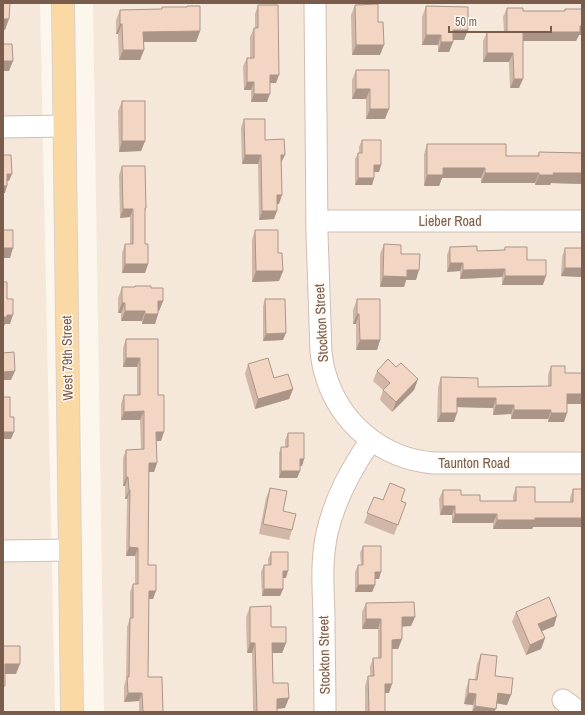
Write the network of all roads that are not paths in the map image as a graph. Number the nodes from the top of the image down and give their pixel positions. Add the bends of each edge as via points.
1 (63, 3) edge
2 (315, 3) edge
3 (64, 126) junction
4 (3, 127) edge
5 (317, 221) junction
6 (582, 221) edge
7 (371, 440) junction
8 (582, 463) edge
9 (70, 550) junction
10 (3, 551) edge
11 (562, 700) dead end
12 (72, 712) edge
13 (325, 712) edge
14 (579, 712) edge

1 - 3 main road, West 79th Street
2 - 5 street, Stockton Street
3 - 4 street
3 - 9 main road, West 79th Street
5 - 6 street, Lieber Road
5 - 7 street, Stockton Street via 321,352 324,372 343,413
7 - 8 street, Taunton Road via 398,455 427,462
7 - 13 street, Stockton Street via 354,466 337,501 323,558
9 - 10 street
9 - 12 main road, West 79th Street
11 - 14 street

